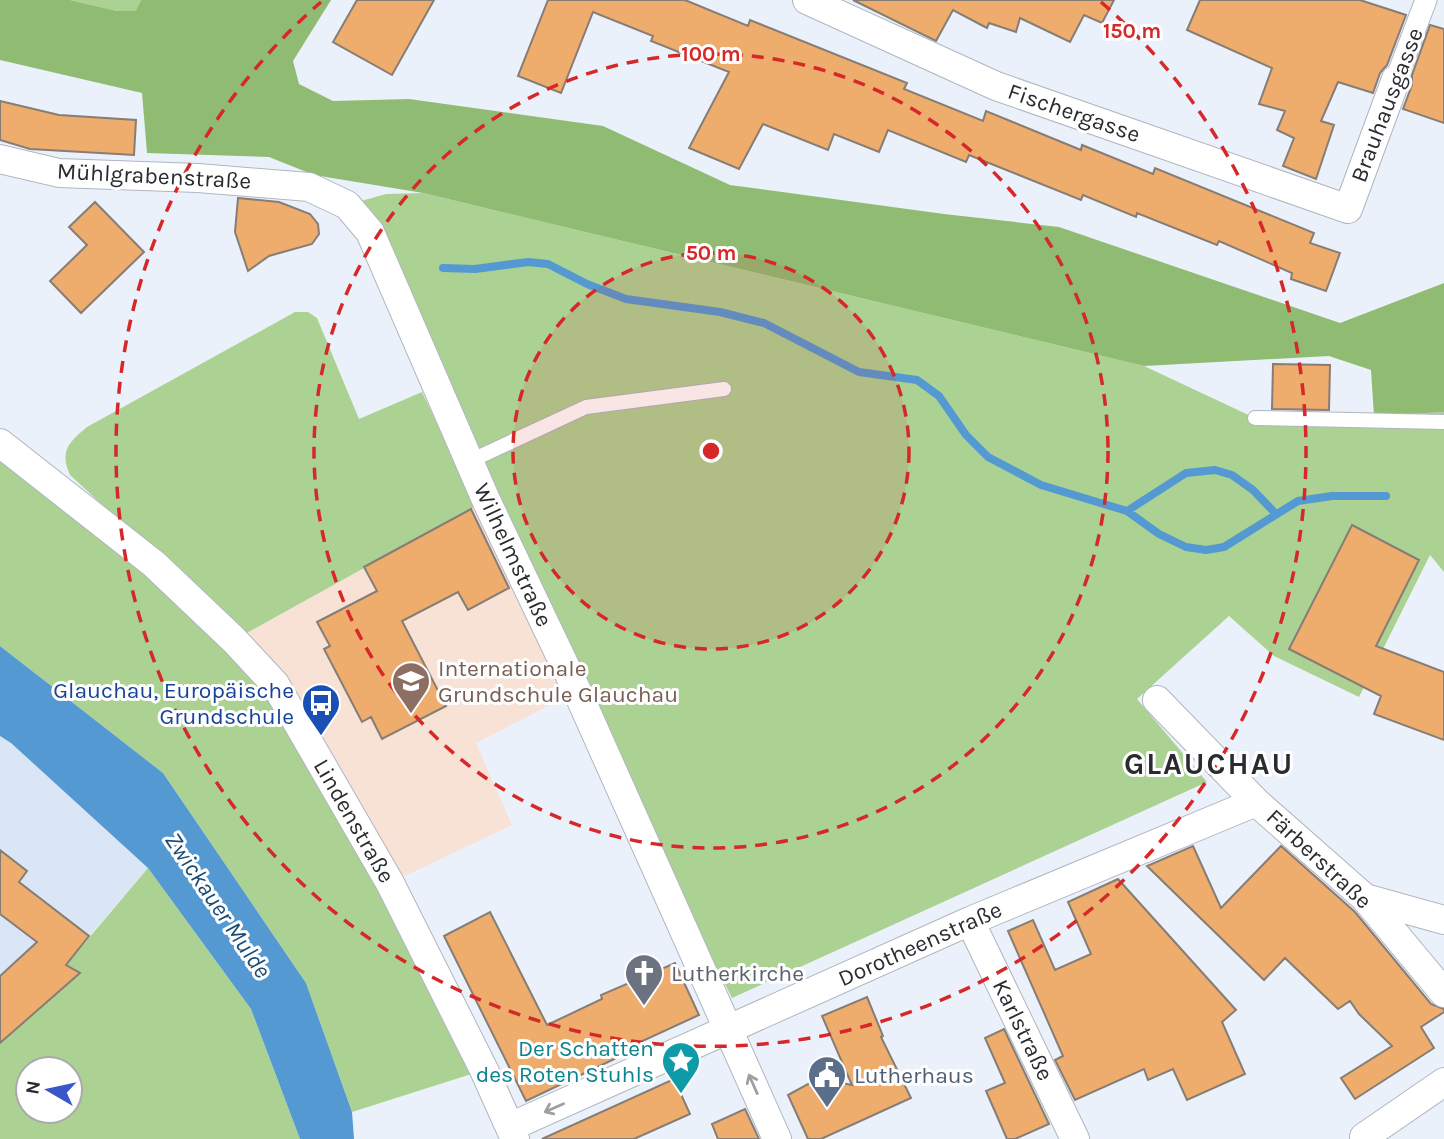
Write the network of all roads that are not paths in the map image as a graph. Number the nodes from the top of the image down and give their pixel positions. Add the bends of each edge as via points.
1 (807, 0) edge
2 (1426, 0) edge
3 (1444, 4) edge
4 (1396, 79) joint
5 (0, 159) edge
6 (309, 187) joint
7 (1348, 209) joint
8 (724, 389) dead end
9 (1255, 418) dead end
10 (1444, 422) edge
11 (0, 443) edge
12 (470, 461) junction
13 (1157, 700) dead end
14 (1256, 802) junction
15 (1365, 898) junction
16 (1444, 920) edge
17 (970, 922) junction
18 (1444, 993) edge
19 (728, 1030) junction
20 (1444, 1082) edge
21 (513, 1133) edge
22 (1364, 1137) dead end
23 (777, 1139) edge
24 (1075, 1139) edge

1 - 7 street, Fischergasse via 996,86
2 - 3 street
2 - 4 street, Brauhausgasse
4 - 7 street, Brauhausgasse
5 - 6 street, Mühlgrabenstraße via 59,173
6 - 12 street, Wilhelmstraße via 347,205 370,232
8 - 12 lane via 586,407
9 - 10 lane
11 - 21 street, Lindenstraße via 154,564 275,684 390,883
12 - 19 street, Wilhelmstraße
13 - 14 street, Färberstraße
14 - 15 street, Färberstraße
14 - 17 street, Dorotheenstraße
15 - 16 street
15 - 18 street, Färberstraße
17 - 19 street, Dorotheenstraße
17 - 24 street, Karlstraße
19 -> 21 street, Dorotheenstraße
23 -> 19 street, Wilhelmstraße
20 - 22 street

